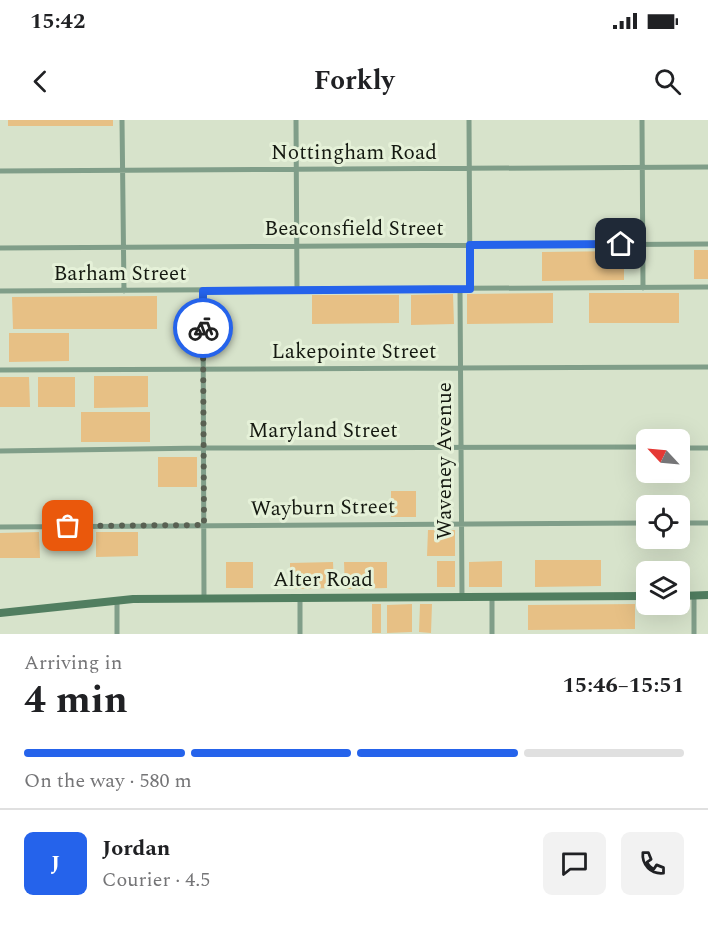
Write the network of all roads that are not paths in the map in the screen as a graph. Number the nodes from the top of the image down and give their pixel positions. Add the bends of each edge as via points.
1 (123, 120) edge
2 (296, 120) edge
3 (469, 120) edge
4 (642, 120) edge
5 (708, 167) edge
6 (642, 168) junction
7 (469, 169) junction
8 (296, 170) junction
9 (0, 171) edge
10 (123, 171) junction
11 (643, 244) junction
12 (708, 244) edge
13 (470, 245) junction
14 (296, 246) junction
15 (123, 247) junction
16 (0, 248) edge
17 (708, 287) edge
18 (643, 288) junction
19 (460, 289) junction
20 (470, 289) junction
21 (297, 290) junction
22 (0, 291) edge
23 (124, 291) junction
24 (203, 291) junction
25 (708, 367) edge
26 (461, 368) junction
27 (203, 369) junction
28 (0, 370) edge
29 (461, 447) junction
30 (636, 447) edge
31 (690, 447) edge
32 (204, 448) junction
33 (708, 448) edge
34 (0, 452) edge
35 (461, 523) junction
36 (636, 523) edge
37 (690, 523) edge
38 (708, 523) edge
39 (204, 525) junction
40 (0, 527) edge
41 (708, 595) edge
42 (636, 596) edge
43 (690, 596) edge
44 (694, 596) junction
45 (462, 597) junction
46 (492, 597) junction
47 (300, 598) junction
48 (204, 599) junction
49 (117, 600) junction
50 (0, 613) edge
51 (117, 634) edge
52 (300, 634) edge
53 (492, 634) edge
54 (694, 634) edge

1 - 10 street
2 - 8 street
3 - 7 street
4 - 6 street
5 - 6 street, Nottingham Road
6 - 7 street, Nottingham Road
6 - 11 street
7 - 8 street, Nottingham Road
7 - 13 street
8 - 10 street, Nottingham Road
8 - 14 street
9 - 10 street, Nottingham Road
10 - 15 street
11 - 12 street, Beaconsfield Street
11 - 13 street, Beaconsfield Street
11 - 18 street
13 - 14 street, Beaconsfield Street
13 - 20 street
14 - 15 street, Beaconsfield Street
14 - 21 street
15 - 16 street, Beaconsfield Street
15 - 23 street
17 - 18 street, Barham Street
18 - 20 street, Barham Street
19 - 20 street, Barham Street
19 - 21 street, Barham Street
19 - 26 street, Waveney Avenue
21 - 24 street, Barham Street
22 - 23 street, Barham Street
23 - 24 street, Barham Street
24 - 27 street
25 - 26 street, Lakepointe Street
26 - 27 street, Lakepointe Street
26 - 29 street, Waveney Avenue
27 - 28 street, Lakepointe Street
27 - 32 street
29 - 30 street, Maryland Street
29 - 32 street, Maryland Street
29 - 35 street, Waveney Avenue
31 - 33 street
32 - 34 street, Maryland Street
32 - 39 street
35 - 36 street, Wayburn Street
35 - 39 street, Wayburn Street
35 - 45 street, Waveney Avenue
37 - 38 street
39 - 40 street, Wayburn Street
39 - 48 street
41 - 44 street
42 - 46 street, Alter Road
43 - 44 street
44 - 54 street
45 - 46 street, Alter Road
45 - 47 street, Alter Road
46 - 53 street
47 - 48 street, Alter Road
47 - 52 street
48 - 49 street, Alter Road
49 - 50 street, Alter Road
49 - 51 street

